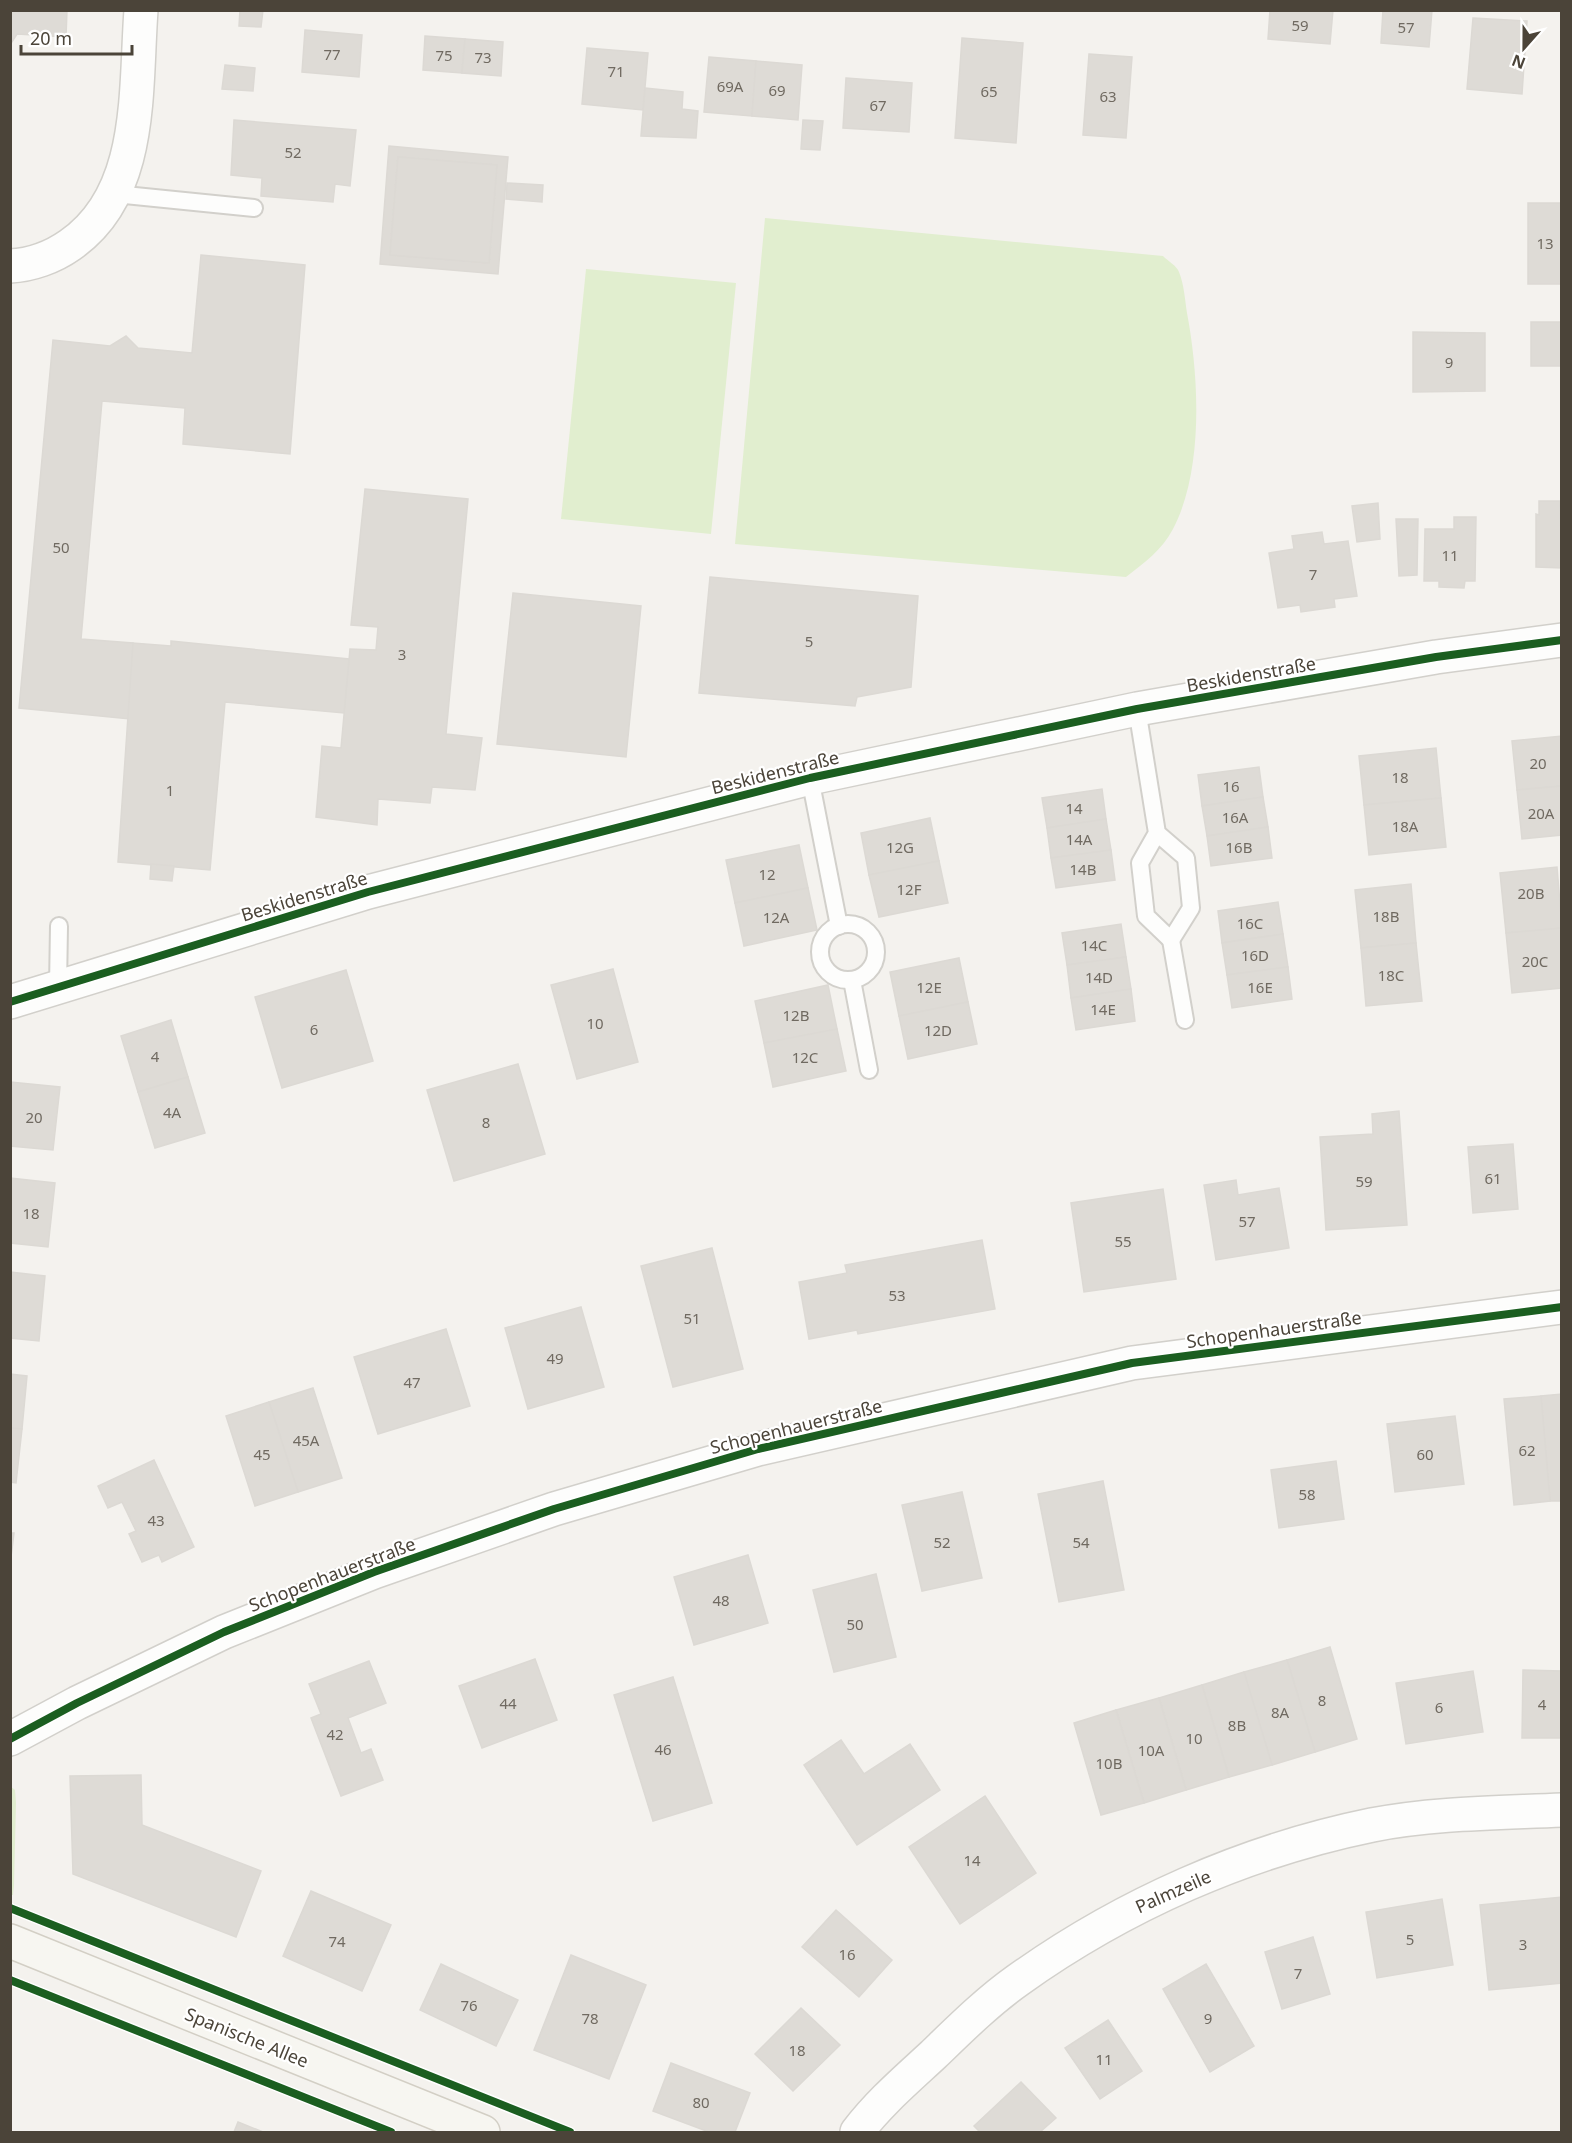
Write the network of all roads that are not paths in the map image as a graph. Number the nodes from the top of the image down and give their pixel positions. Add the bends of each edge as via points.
1 (141, 10) edge
2 (115, 194) junction
3 (254, 208) dead end
4 (10, 266) edge
5 (1562, 640) edge
6 (1137, 709) junction
7 (810, 778) junction
8 (1157, 833) junction
9 (59, 926) dead end
10 (839, 926) junction
11 (1172, 940) junction
12 (852, 980) junction
13 (58, 987) junction
14 (10, 1002) edge
15 (1185, 1020) dead end
16 (869, 1070) dead end
17 (1562, 1307) edge
18 (10, 1739) edge
19 (1562, 1810) edge
20 (10, 1941) edge
21 (483, 2133) edge
22 (857, 2133) edge

1 - 2 street via 131,146
2 - 3 lane
2 - 4 street via 86,234 61,252 26,266
5 - 6 street, Beskidenstraße via 1437,657
6 - 7 street, Beskidenstraße
6 - 8 lane
7 - 10 lane
7 - 13 street, Beskidenstraße via 368,892
8 - 11 lane via 1140,863 1146,916
8 - 11 lane via 1186,858 1191,908
9 - 13 lane
10 - 12 lane via 828,931 822,940 820,960 837,978
10 - 12 lane via 850,923 873,938 873,965
11 - 15 lane
12 - 16 lane
13 - 14 street, Beskidenstraße
17 - 18 street, Schopenhauerstraße via 1132,1363 758,1449 554,1509 374,1572 224,1632
19 - 22 street, Palmzeile via 1454,1815 1372,1825 1262,1854 1122,1914 1017,1980 977,2013 873,2111
20 - 21 main road, Spanische Allee

